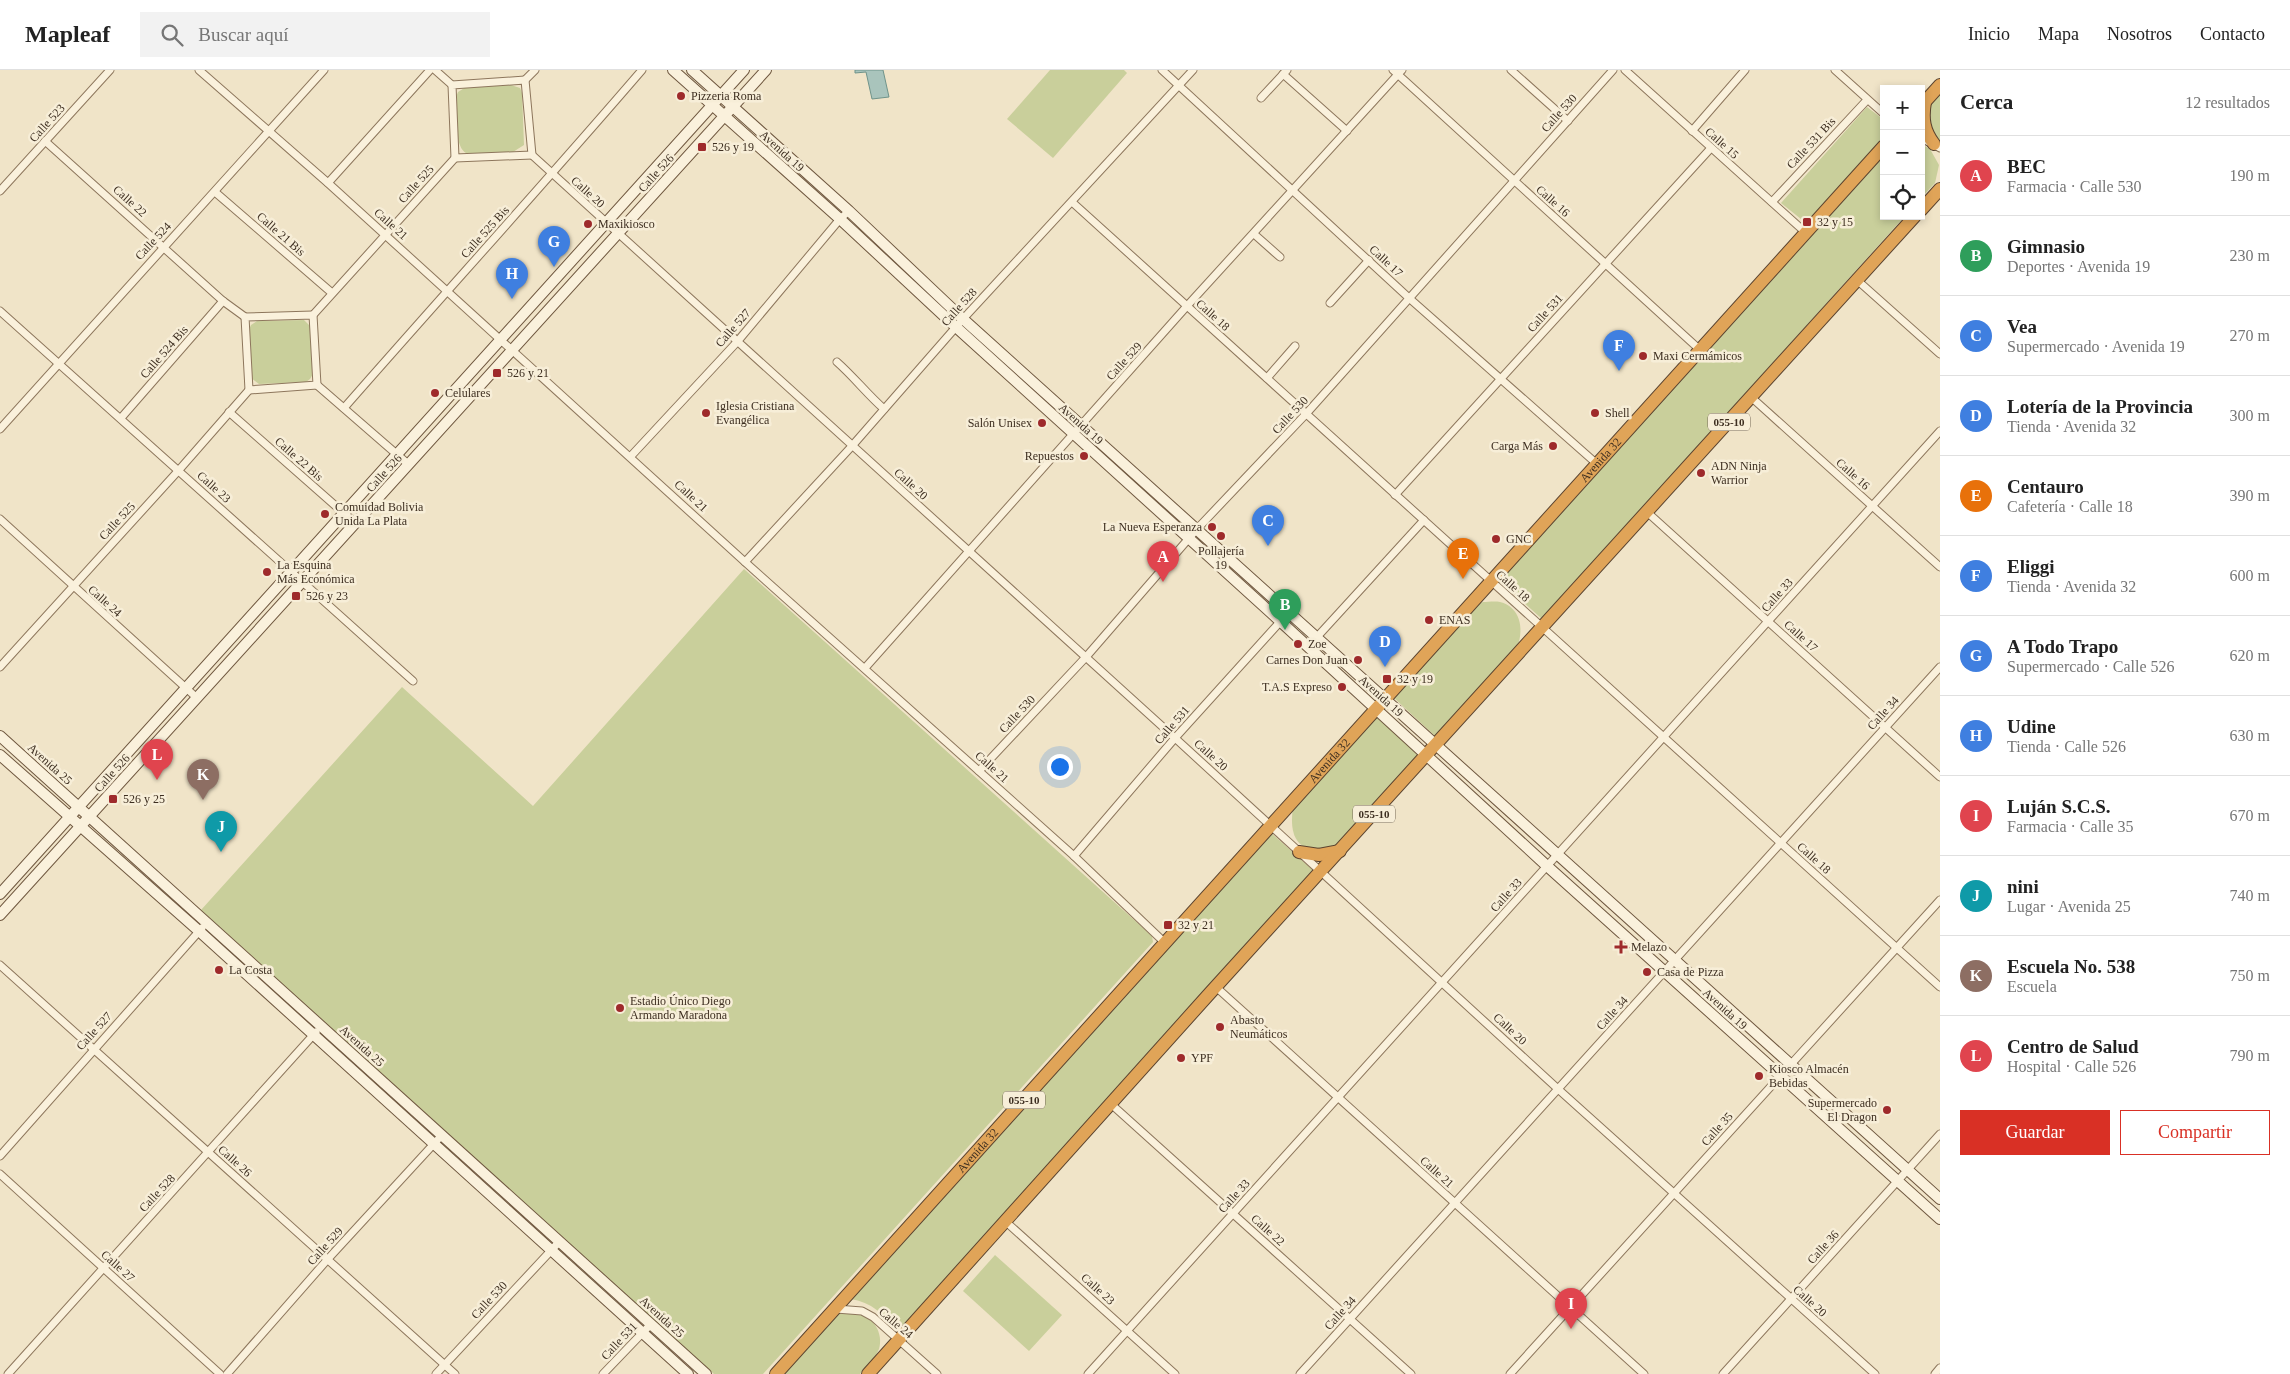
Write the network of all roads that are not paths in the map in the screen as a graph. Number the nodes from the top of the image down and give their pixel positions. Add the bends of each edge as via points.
1 (110, 70) edge
2 (199, 70) edge
3 (324, 70) edge
4 (430, 70) edge
5 (435, 70) edge
6 (534, 70) edge
7 (642, 70) edge
8 (673, 70) edge
9 (692, 70) edge
10 (744, 70) edge
11 (766, 70) edge
12 (1162, 70) edge
13 (1193, 70) edge
14 (1511, 70) edge
15 (1612, 70) edge
16 (1625, 70) edge
17 (1746, 70) edge
18 (1835, 70) edge
19 (1285, 72) edge
20 (1398, 72) edge
21 (525, 80) junction
22 (452, 85) junction
23 (1180, 85) junction
24 (1940, 85) edge
25 (722, 96) junction
26 (1261, 98) dead end
27 (1867, 100) junction
28 (1925, 102) edge
29 (713, 106) junction
30 (734, 106) junction
31 (1880, 111) edge
32 (724, 116) junction
33 (1568, 121) junction
34 (1925, 129) edge
35 (1348, 131) junction
36 (1692, 131) junction
37 (268, 132) junction
38 (1925, 140) edge
39 (45, 141) junction
40 (1937, 146) edge
41 (1711, 148) junction
42 (1880, 150) edge
43 (532, 155) junction
44 (455, 158) junction
45 (552, 175) junction
46 (1514, 181) junction
47 (328, 183) junction
48 (1940, 189) edge
49 (1294, 190) junction
50 (0, 191) edge
51 (215, 192) junction
52 (1072, 202) junction
53 (1772, 202) junction
54 (1925, 206) edge
55 (849, 211) junction
56 (840, 218) junction
57 (1911, 220) edge
58 (606, 224) junction
59 (1805, 232) junction
60 (385, 234) junction
61 (618, 234) junction
62 (1254, 234) junction
63 (163, 247) junction
64 (1280, 257) dead end
65 (1369, 260) junction
66 (1605, 263) junction
67 (1858, 280) junction
68 (447, 290) junction
69 (332, 293) junction
70 (1408, 298) junction
71 (223, 301) junction
72 (1330, 303) dead end
73 (1187, 306) junction
74 (0, 311) edge
75 (313, 315) junction
76 (245, 317) junction
77 (963, 319) junction
78 (956, 327) junction
79 (501, 340) junction
80 (736, 342) junction
81 (1295, 346) dead end
82 (1699, 349) junction
83 (511, 350) junction
84 (1940, 354) edge
85 (837, 362) dead end
86 (57, 363) junction
87 (1267, 378) junction
88 (1500, 380) junction
89 (317, 386) junction
90 (249, 390) junction
91 (1751, 397) junction
92 (344, 408) junction
93 (884, 409) junction
94 (228, 412) junction
95 (1306, 414) junction
96 (121, 418) junction
97 (1082, 425) junction
98 (0, 429) edge
99 (1940, 431) edge
100 (1074, 434) junction
101 (852, 446) junction
102 (397, 455) junction
103 (630, 456) junction
104 (408, 464) junction
105 (1597, 464) junction
106 (179, 470) junction
107 (1395, 494) junction
108 (1872, 506) junction
109 (1647, 512) junction
110 (344, 514) junction
111 (0, 519) edge
112 (1424, 520) junction
113 (355, 523) junction
114 (1197, 529) junction
115 (1189, 538) junction
116 (968, 551) junction
117 (745, 562) junction
118 (1940, 567) edge
119 (292, 572) junction
120 (302, 581) junction
121 (1491, 581) junction
122 (72, 586) junction
123 (1289, 612) junction
124 (1280, 621) junction
125 (1768, 622) junction
126 (1543, 628) junction
127 (1317, 637) junction
128 (1086, 656) junction
129 (0, 667) edge
130 (1940, 667) edge
131 (865, 668) junction
132 (413, 681) dead end
133 (185, 689) junction
134 (197, 698) junction
135 (1380, 704) junction
136 (1885, 728) junction
137 (0, 736) edge
138 (1664, 737) junction
139 (1176, 738) junction
140 (1431, 750) junction
141 (0, 755) edge
142 (979, 771) junction
143 (1940, 777) edge
144 (78, 807) junction
145 (70, 817) junction
146 (89, 817) junction
147 (1270, 824) junction
148 (81, 827) junction
149 (1781, 843) junction
150 (1341, 850) junction
151 (1299, 852) junction
152 (1557, 855) junction
153 (1074, 856) junction
154 (1547, 866) junction
155 (1322, 872) junction
156 (0, 894) edge
157 (1940, 900) edge
158 (0, 915) edge
159 (208, 923) junction
160 (199, 931) junction
161 (1164, 942) junction
162 (1897, 948) junction
163 (1674, 960) junction
164 (0, 965) edge
165 (1664, 972) junction
166 (1443, 982) junction
167 (1216, 987) junction
168 (1940, 987) edge
169 (322, 1026) junction
170 (314, 1035) junction
171 (93, 1049) junction
172 (1791, 1065) junction
173 (1780, 1076) junction
174 (1558, 1089) junction
175 (1338, 1097) junction
176 (1111, 1104) junction
177 (1940, 1134) edge
178 (442, 1135) junction
179 (433, 1144) junction
180 (209, 1153) junction
181 (0, 1156) edge
182 (1908, 1170) junction
183 (0, 1174) edge
184 (1898, 1181) junction
185 (1674, 1193) junction
186 (1940, 1199) edge
187 (1455, 1203) junction
188 (1233, 1214) junction
189 (1940, 1219) edge
190 (1005, 1221) junction
191 (555, 1245) junction
192 (327, 1260) junction
193 (103, 1268) junction
194 (1791, 1298) junction
195 (1570, 1308) junction
196 (833, 1309) junction
197 (1350, 1319) junction
198 (651, 1324) junction
199 (1127, 1331) junction
200 (642, 1332) junction
201 (899, 1339) junction
202 (444, 1364) junction
203 (1940, 1368) edge
204 (8, 1374) edge
205 (220, 1374) edge
206 (227, 1374) edge
207 (436, 1374) edge
208 (455, 1374) edge
209 (603, 1374) edge
210 (688, 1374) edge
211 (706, 1374) edge
212 (776, 1374) edge
213 (868, 1374) edge
214 (937, 1374) edge
215 (1088, 1374) edge
216 (1175, 1374) edge
217 (1300, 1374) edge
218 (1410, 1374) edge
219 (1510, 1374) edge
220 (1644, 1374) edge
221 (1723, 1374) edge
222 (1875, 1374) edge
223 (1934, 1374) edge

1 - 39 street, Calle 523
2 - 37 street, Calle 21
3 - 37 street, Calle 524
4 - 47 street
5 - 22 street
6 - 21 street
7 - 45 street, Calle 525 Bis
8 - 29 main road, Avenida 19
9 - 25 main road, Avenida 19
10 - 25 main road, Calle 526
11 - 30 main road, Calle 526
12 - 23 street, Calle 17
13 - 23 street, Calle 528
14 - 33 street
15 - 33 street, Calle 530
16 - 36 street, Calle 15
17 - 36 street
18 - 27 street
19 - 26 street
19 - 35 street
20 - 35 street, Calle 529
20 - 46 street, Calle 16
21 - 22 street
21 - 43 street
22 - 44 street
23 - 49 street, Calle 17
23 - 52 street, Calle 528
24 - 28 highway
25 - 29 main road, Calle 526
25 - 30 main road, Avenida 19
27 - 31 street
27 - 53 street, Calle 531 Bis
29 - 32 main road, Avenida 19
29 - 58 main road, Calle 526
30 - 32 main road, Calle 526
30 - 55 main road, Avenida 19
32 - 56 main road, Avenida 19
32 - 61 main road, Calle 526
33 - 46 street, Calle 530
34 - 40 highway
35 - 49 street, Calle 529
36 - 41 street, Calle 15
37 - 47 street, Calle 21
37 - 51 street, Calle 524
38 - 40 street
39 - 50 street, Calle 523
39 - 63 street, Calle 22
41 - 53 street, Calle 15
41 - 66 street, Calle 531
42 - 59 highway, Avenida 32 / 055-10
43 - 44 street
43 - 45 street, Calle 20
44 - 60 street, Calle 525
45 - 58 street, Calle 20
45 - 68 street, Calle 525 Bis
46 - 66 street, Calle 16
46 - 70 street, Calle 530
47 - 60 street, Calle 21
48 - 54 highway
49 - 62 street, Calle 529
49 - 65 street, Calle 17
51 - 63 street, Calle 524
51 - 69 street, Calle 21 Bis
52 - 73 street, Calle 18
52 - 77 street, Calle 528
53 - 59 street, Calle 15
55 - 56 street, Calle 527
55 - 77 main road, Avenida 19
56 - 78 main road, Avenida 19
56 - 80 street, Calle 527
57 - 67 highway, 055-10
58 - 61 street, Calle 20
58 - 79 main road, Calle 526
59 - 82 highway, Avenida 32 / 055-10
60 - 68 street, Calle 21
60 - 69 street, Calle 525
61 - 80 street, Calle 20
61 - 83 main road, Calle 526
62 - 64 street
62 - 73 street, Calle 529
63 - 71 street, Calle 22
63 - 86 street, Calle 524
65 - 70 street, Calle 17
65 - 72 street
66 - 82 street, Calle 16
66 - 88 street, Calle 531
67 - 84 street
67 - 91 highway, 055-10
68 - 79 street, Calle 21
68 - 92 street, Calle 525 Bis
69 - 75 street, Calle 525
70 - 88 street, Calle 17
70 - 95 street, Calle 530
71 - 76 street, Calle 22
71 - 96 street, Calle 524 Bis
73 - 87 street, Calle 18
73 - 97 street, Calle 529
74 - 86 street, Calle 23
75 - 76 street
75 - 89 street
76 - 90 street
77 - 78 street, Calle 528
77 - 97 main road, Avenida 19
78 - 93 street, Calle 528
78 - 100 main road, Avenida 19
79 - 83 street, Calle 21
79 - 102 main road, Calle 526
80 - 101 street, Calle 20
80 - 103 street, Calle 527
81 - 87 street
82 - 105 highway, Avenida 32 / 055-10
83 - 103 street, Calle 21
83 - 104 main road, Calle 526
85 - 93 street
86 - 96 street, Calle 23
86 - 98 street, Calle 524
87 - 95 street, Calle 18
88 - 105 street, Calle 17
88 - 107 street, Calle 531
89 - 90 street
89 - 92 street
90 - 94 street, Calle 525
91 - 108 street, Calle 16
91 - 109 highway, 055-10
92 - 102 street
93 - 101 street, Calle 528
94 - 106 street, Calle 525
94 - 110 street, Calle 22 Bis
95 - 107 street, Calle 18
95 - 114 street, Calle 530
96 - 106 street, Calle 23
97 - 100 street, Calle 529
97 - 114 main road, Avenida 19
99 - 108 street, Calle 33
100 - 115 main road, Avenida 19
100 - 116 street, Calle 529
101 - 116 street, Calle 20
101 - 117 street, Calle 528
102 - 104 street
102 - 110 main road, Calle 526
103 - 117 street, Calle 21
104 - 113 main road, Calle 526
105 - 121 highway, Avenida 32 / 055-10
106 - 119 street, Calle 23
106 - 122 street, Calle 525
107 - 112 street, Calle 18
108 - 118 street, Calle 16
108 - 125 street, Calle 33
109 - 125 street, Calle 17
109 - 126 highway, 055-10
110 - 113 street, Calle 22 Bis
110 - 119 main road, Calle 526
111 - 122 street, Calle 24
112 - 121 street, Calle 18
112 - 127 street
113 - 120 main road, Calle 526
114 - 115 street, Calle 530
114 - 123 main road, Avenida 19
115 - 124 main road, Avenida 19
115 - 128 street, Calle 530
116 - 128 street, Calle 20
116 - 131 street, Calle 529
117 - 131 street, Calle 21
119 - 120 street, Calle 23
119 - 133 main road, Calle 526
120 - 132 street, Calle 23
120 - 134 main road, Calle 526
121 - 126 street, Calle 18
121 - 135 highway, Avenida 32 / 055-10
122 - 129 street, Calle 525
122 - 133 street, Calle 24
123 - 124 street, Calle 531
123 - 127 main road, Avenida 19
124 - 135 main road, Avenida 19
124 - 139 street, Calle 531
125 - 136 street, Calle 17
125 - 138 street, Calle 33
126 - 138 street, Calle 18
126 - 140 highway, 055-10
127 - 135 main road, Avenida 19
128 - 139 street, Calle 20
128 - 142 street, Calle 530
130 - 136 street, Calle 34
131 - 142 street, Calle 21
133 - 134 street, Calle 24
133 - 144 main road, Calle 526
134 - 146 main road, Calle 526
135 - 140 main road, Avenida 19
135 - 147 highway, Avenida 32 / 055-10
136 - 143 street, Calle 17
136 - 149 street, Calle 34
137 - 144 main road, Avenida 25
138 - 149 street, Calle 18
138 - 152 street, Calle 33
139 - 147 street, Calle 20
139 - 153 street, Calle 531
140 - 150 highway, 055-10
140 - 152 main road, Avenida 19
140 - 154 main road, Avenida 19
141 - 145 main road, Avenida 25
142 - 153 street, Calle 21
144 - 145 main road, Calle 526
144 - 146 main road, Avenida 25
145 - 148 main road, Avenida 25
145 - 156 main road, Calle 526
146 - 148 main road, Calle 526
146 - 159 main road, Avenida 25
147 - 151 street, Calle 20
147 - 161 highway, Avenida 32 / 055-10
148 - 158 main road, Calle 526
148 - 160 main road, Avenida 25
149 - 162 street, Calle 18
149 - 163 street, Calle 34
150 - 151 highway via 1319,855
150 - 155 highway, 055-10
151 - 155 street, Calle 20
152 - 154 street, Calle 33
152 - 163 main road, Avenida 19
153 - 161 street, Calle 21
154 - 165 main road, Avenida 19
154 - 166 street, Calle 33
155 - 166 street, Calle 20
155 - 167 highway, 055-10
157 - 162 street, Calle 35
159 - 160 street, Calle 527
159 - 169 main road, Avenida 25
160 - 170 main road, Avenida 25
160 - 171 street, Calle 527
161 - 196 highway, Avenida 32 / 055-10
162 - 168 street, Calle 18
162 - 172 street, Calle 35
163 - 165 street, Calle 34
163 - 172 main road, Avenida 19
164 - 171 street, Calle 26
165 - 173 main road, Avenida 19
165 - 174 street, Calle 34
166 - 174 street, Calle 20
166 - 175 street, Calle 33
167 - 175 street, Calle 21
167 - 176 highway, 055-10
169 - 170 street, Calle 528
169 - 178 main road, Avenida 25
170 - 179 main road, Avenida 25
170 - 180 street, Calle 528
171 - 180 street, Calle 26
171 - 181 street, Calle 527
172 - 173 street, Calle 35
172 - 182 main road, Avenida 19
173 - 184 main road, Avenida 19
173 - 185 street, Calle 35
174 - 185 street, Calle 20
174 - 187 street, Calle 34
175 - 187 street, Calle 21
175 - 188 street, Calle 33
176 - 188 street, Calle 22
176 - 190 highway, 055-10
177 - 182 street, Calle 36
178 - 179 street, Calle 529
178 - 191 main road, Avenida 25
179 - 191 main road, Avenida 25
179 - 192 street, Calle 529
180 - 192 street, Calle 26
180 - 193 street, Calle 528
182 - 184 street, Calle 36
182 - 186 main road, Avenida 19
183 - 193 street, Calle 27
184 - 189 main road, Avenida 19
184 - 194 street, Calle 36
185 - 194 street, Calle 20
185 - 195 street, Calle 35
187 - 195 street, Calle 21
187 - 197 street, Calle 34
188 - 197 street, Calle 22
188 - 199 street, Calle 33
190 - 199 street, Calle 23
190 - 201 highway, 055-10
191 - 198 main road, Avenida 25
191 - 200 main road, Avenida 25
191 - 202 street, Calle 530
192 - 202 street, Calle 26
192 - 206 street, Calle 529
193 - 204 street, Calle 528
193 - 205 street, Calle 27
194 - 221 street, Calle 36
194 - 222 street, Calle 20
195 - 219 street, Calle 35
195 - 220 street, Calle 21
196 - 201 street, Calle 24 via 862,1311
196 - 212 highway, Avenida 32 / 055-10
197 - 217 street, Calle 34
197 - 218 street, Calle 22
198 - 200 street, Calle 531
198 - 211 main road, Avenida 25
199 - 215 street, Calle 33
199 - 216 street, Calle 23
200 - 209 street, Calle 531
200 - 210 main road, Avenida 25
201 - 213 highway, 055-10
201 - 214 street, Calle 24
202 - 207 street, Calle 530
202 - 208 street, Calle 26
203 - 223 street

